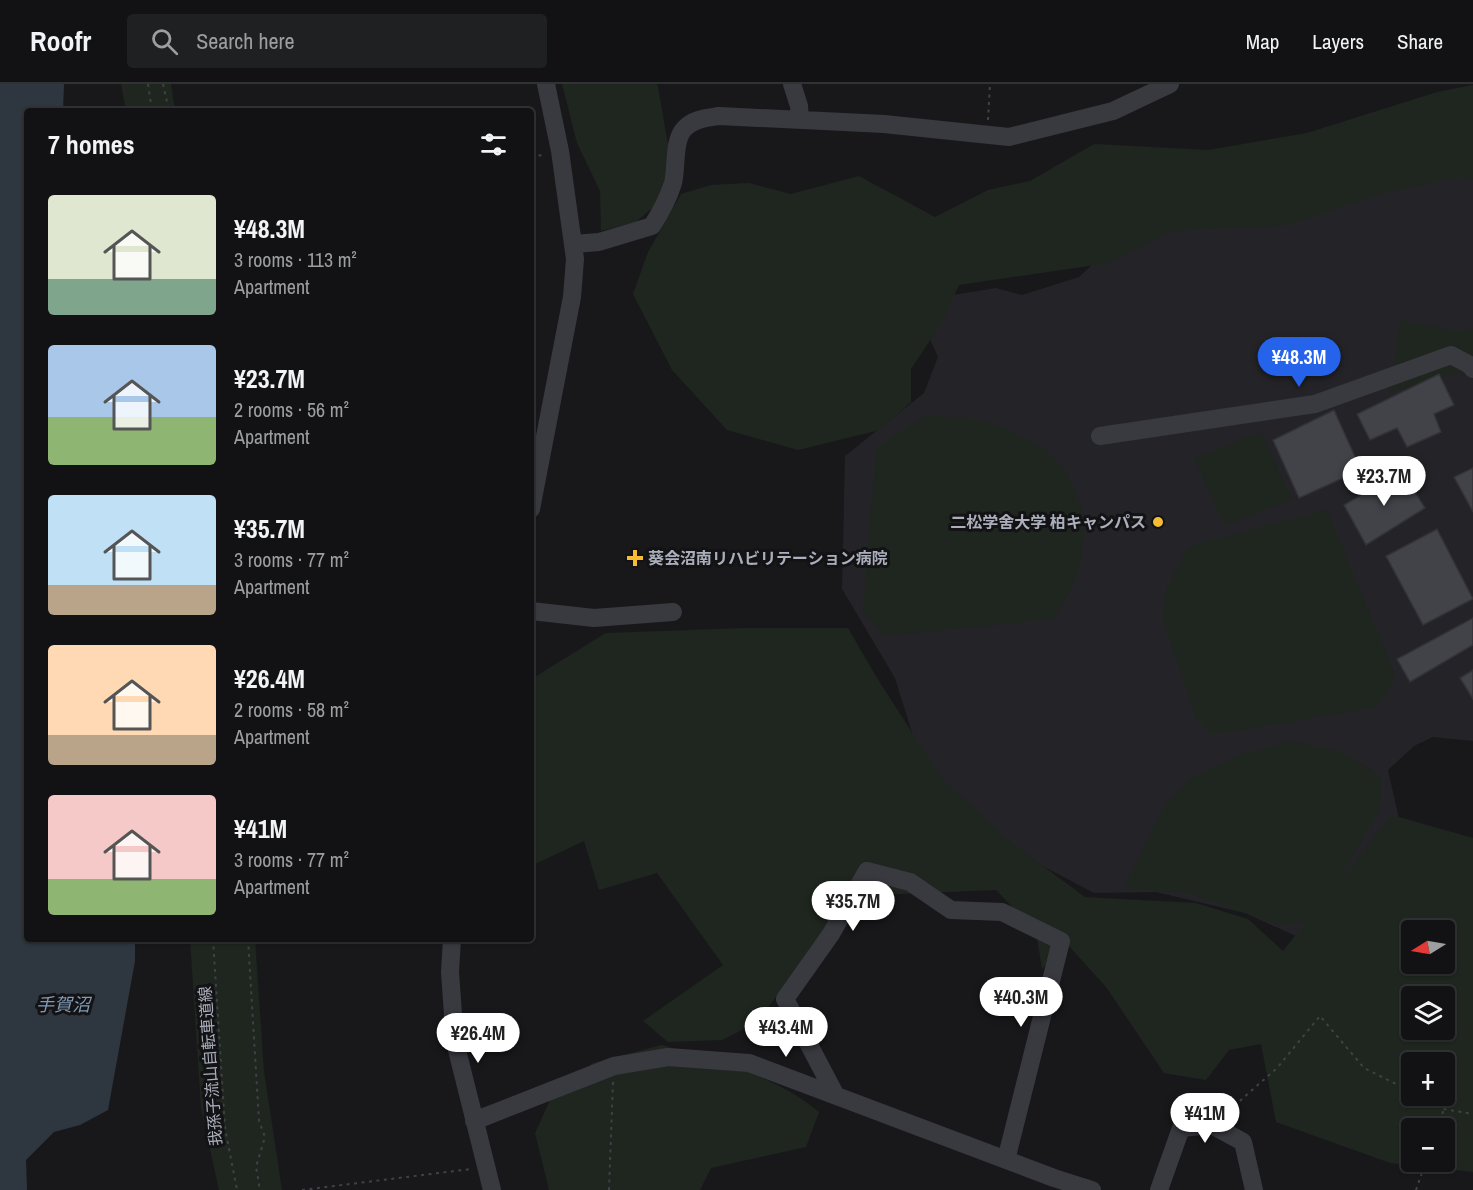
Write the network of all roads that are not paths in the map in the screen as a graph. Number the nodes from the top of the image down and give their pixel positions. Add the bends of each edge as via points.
1 (546, 84) edge
2 (792, 84) edge
3 (1170, 84) edge
4 (800, 119) junction
5 (574, 244) junction
6 (1473, 369) edge
7 (1100, 436) dead end
8 (534, 493) edge
9 (534, 611) edge
10 (673, 612) dead end
11 (453, 942) edge
12 (836, 1096) junction
13 (474, 1120) junction
14 (1006, 1160) junction
15 (1050, 1184) edge
16 (492, 1190) edge
17 (1092, 1190) edge
18 (1159, 1190) edge
19 (1254, 1190) edge

1 - 5 street
2 - 4 street
3 - 4 street via 1113,111 1009,137
4 - 5 street via 719,116 695,121 683,129 673,181 663,210 652,226 599,242
5 - 8 street via 572,297
6 - 7 street via 1451,355 1315,404
9 - 10 street via 594,618
11 - 13 street via 450,972 455,1042
12 - 13 street via 749,1063 668,1057 614,1065
12 - 14 street
12 - 14 street via 785,999 831,934 867,871 910,882 951,909 1002,912 1061,941
13 - 16 street
14 - 15 street
15 - 17 street
18 - 19 street via 1181,1128 1212,1125 1243,1142

